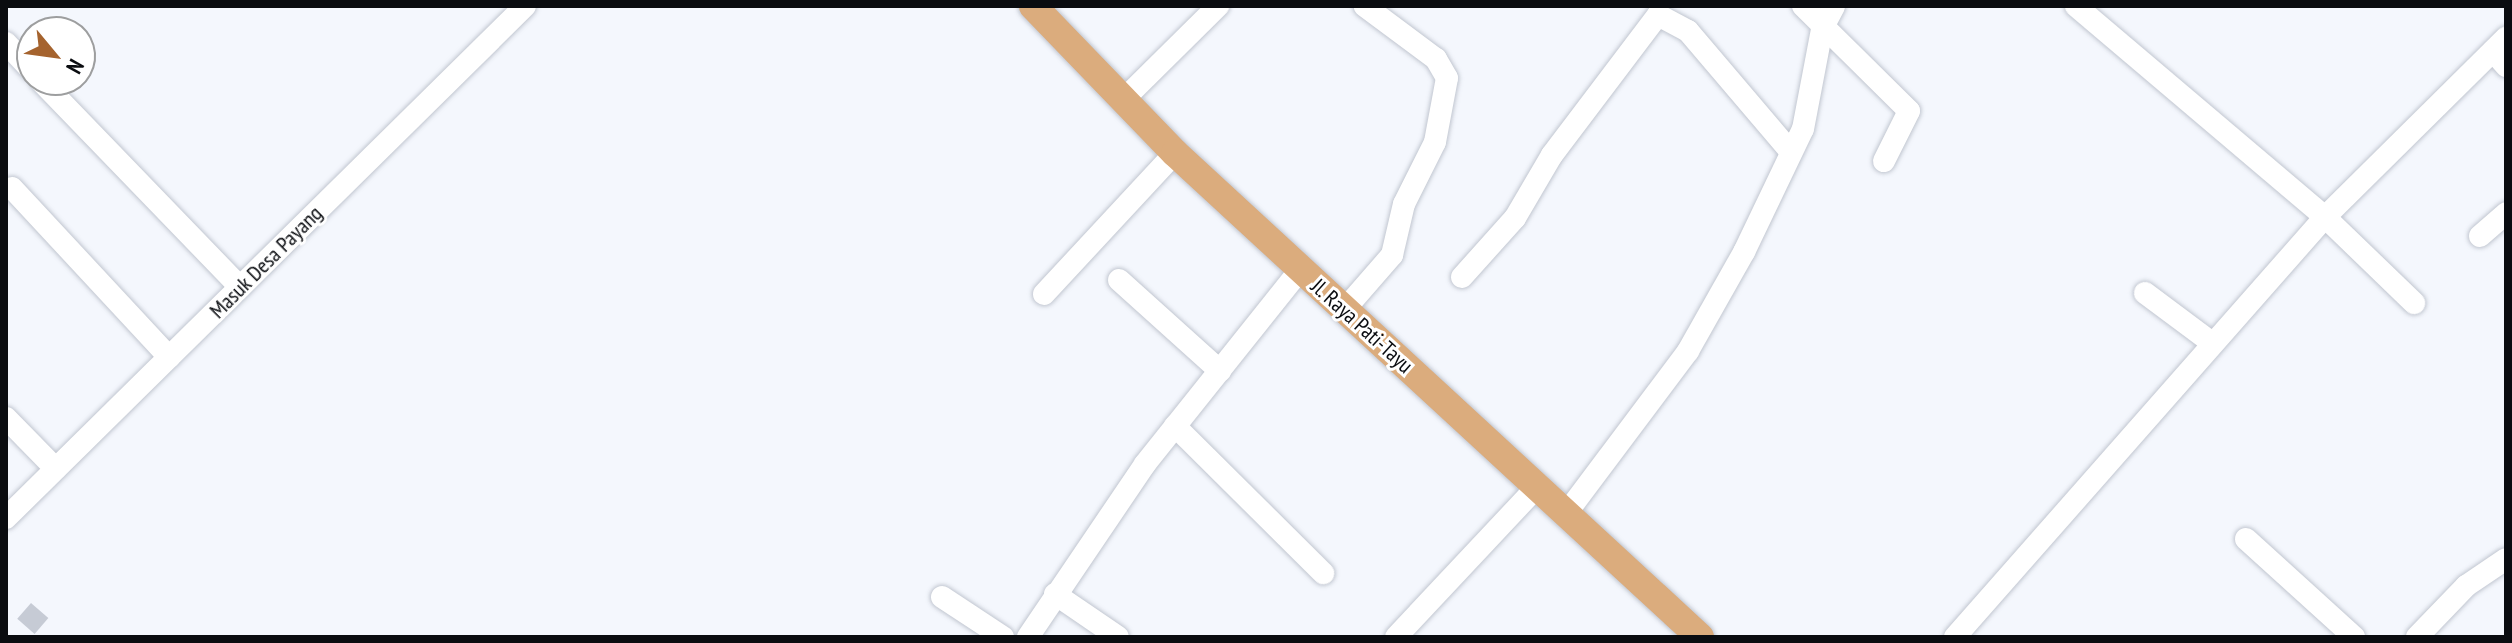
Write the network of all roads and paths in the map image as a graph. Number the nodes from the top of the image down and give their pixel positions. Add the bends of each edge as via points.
1 (525, 6) edge
2 (1033, 6) edge
3 (1218, 6) edge
4 (1365, 6) edge
5 (1803, 6) edge
6 (1834, 6) edge
7 (2076, 6) edge
8 (1662, 10) edge
9 (1822, 29) junction
10 (2502, 52) edge
11 (55, 96) edge
12 (1123, 100) junction
13 (1791, 152) junction
14 (1175, 153) junction
15 (1884, 161) dead end
16 (12, 188) dead end
17 (2506, 213) edge
18 (2325, 217) junction
19 (2480, 236) dead end
20 (1300, 270) junction
21 (1462, 277) dead end
22 (1119, 280) dead end
23 (240, 287) junction
24 (2145, 293) dead end
25 (1044, 294) dead end
26 (2414, 303) dead end
27 (1345, 309) junction
28 (2212, 343) junction
29 (169, 357) junction
30 (1220, 371) junction
31 (6, 418) edge
32 (1175, 426) junction
33 (56, 469) junction
34 (1537, 487) junction
35 (1568, 511) junction
36 (6, 518) edge
37 (2246, 539) dead end
38 (2506, 559) edge
39 (1323, 573) dead end
40 (1055, 594) junction
41 (942, 597) dead end
42 (1003, 637) edge
43 (1028, 637) edge
44 (1118, 637) edge
45 (1396, 637) edge
46 (1700, 637) edge
47 (1955, 637) edge
48 (2354, 637) edge
49 (2417, 637) edge

1 - 23 street, Masuk Desa Payang
2 - 12 main road, Jl. Raya Pati-Tayu
3 - 12 street
4 - 27 street via 1436,59 1447,78 1435,142 1404,204 1392,255
5 - 9 street
6 - 9 street
7 - 18 street
8 - 13 street via 1688,31
8 - 21 street via 1552,155 1515,218
9 - 13 street via 1803,129
9 - 15 street via 1909,111
10 - 18 street
11 - 23 street
12 - 14 main road, Jl. Raya Pati-Tayu
13 - 35 street via 1688,351
14 - 20 main road, Jl. Raya Pati-Tayu
14 - 25 street
16 - 29 street
17 - 19 street
18 - 26 street
18 - 28 street
20 - 27 main road, Jl. Raya Pati-Tayu
20 - 30 street
22 - 30 street
23 - 29 street, Masuk Desa Payang
24 - 28 street
27 - 34 main road, Jl. Raya Pati-Tayu
28 - 47 street
29 - 33 street, Masuk Desa Payang
30 - 32 street
31 - 33 street
32 - 39 street
32 - 40 street
33 - 36 street, Masuk Desa Payang
34 - 35 main road, Jl. Raya Pati-Tayu
34 - 45 street
35 - 46 main road, Jl. Raya Pati-Tayu
37 - 48 street
38 - 49 street via 2466,586
40 - 43 street
40 - 44 street
41 - 42 street

